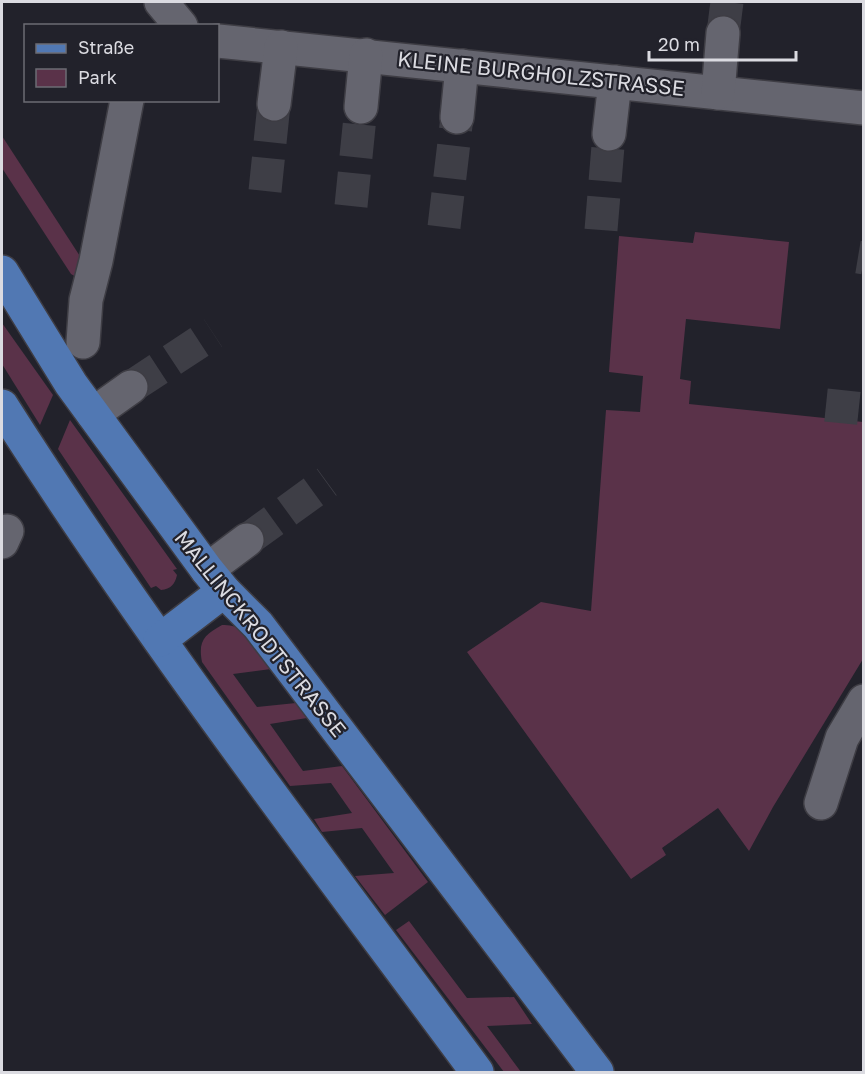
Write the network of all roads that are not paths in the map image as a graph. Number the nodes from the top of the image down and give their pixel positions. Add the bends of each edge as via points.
1 (723, 33) tunnel mouth
2 (219, 41) edge
3 (281, 47) junction
4 (366, 55) junction
5 (462, 66) junction
6 (615, 82) junction
7 (718, 93) junction
8 (126, 102) edge
9 (274, 104) tunnel mouth
10 (361, 107) tunnel mouth
11 (864, 108) edge
12 (457, 117) tunnel mouth
13 (609, 134) tunnel mouth
14 (2, 272) edge
15 (83, 342) dead end
16 (131, 387) tunnel mouth
17 (2, 406) edge
18 (93, 414) junction
19 (247, 540) tunnel mouth
20 (215, 580) junction
21 (160, 640) junction
22 (864, 701) edge
23 (821, 803) dead end
24 (477, 1072) edge
25 (597, 1072) edge

1 - 7 street
2 - 3 street, KLEINE BURGHOLZSTRASSE
3 - 4 street, KLEINE BURGHOLZSTRASSE
3 - 9 street
4 - 5 street, KLEINE BURGHOLZSTRASSE
4 - 10 street
5 - 6 street, KLEINE BURGHOLZSTRASSE
5 - 12 street
6 - 7 street, KLEINE BURGHOLZSTRASSE
6 - 13 street
7 - 11 street, KLEINE BURGHOLZSTRASSE
8 - 15 street via 98,211
14 - 18 main road, MALLINCKRODTSTRASSE
16 - 18 street
17 - 21 main road
18 - 20 main road, MALLINCKRODTSTRASSE
19 - 20 street
20 - 21 main road
20 - 25 main road, MALLINCKRODTSTRASSE via 258,625
21 - 24 main road
22 - 23 street via 842,738

